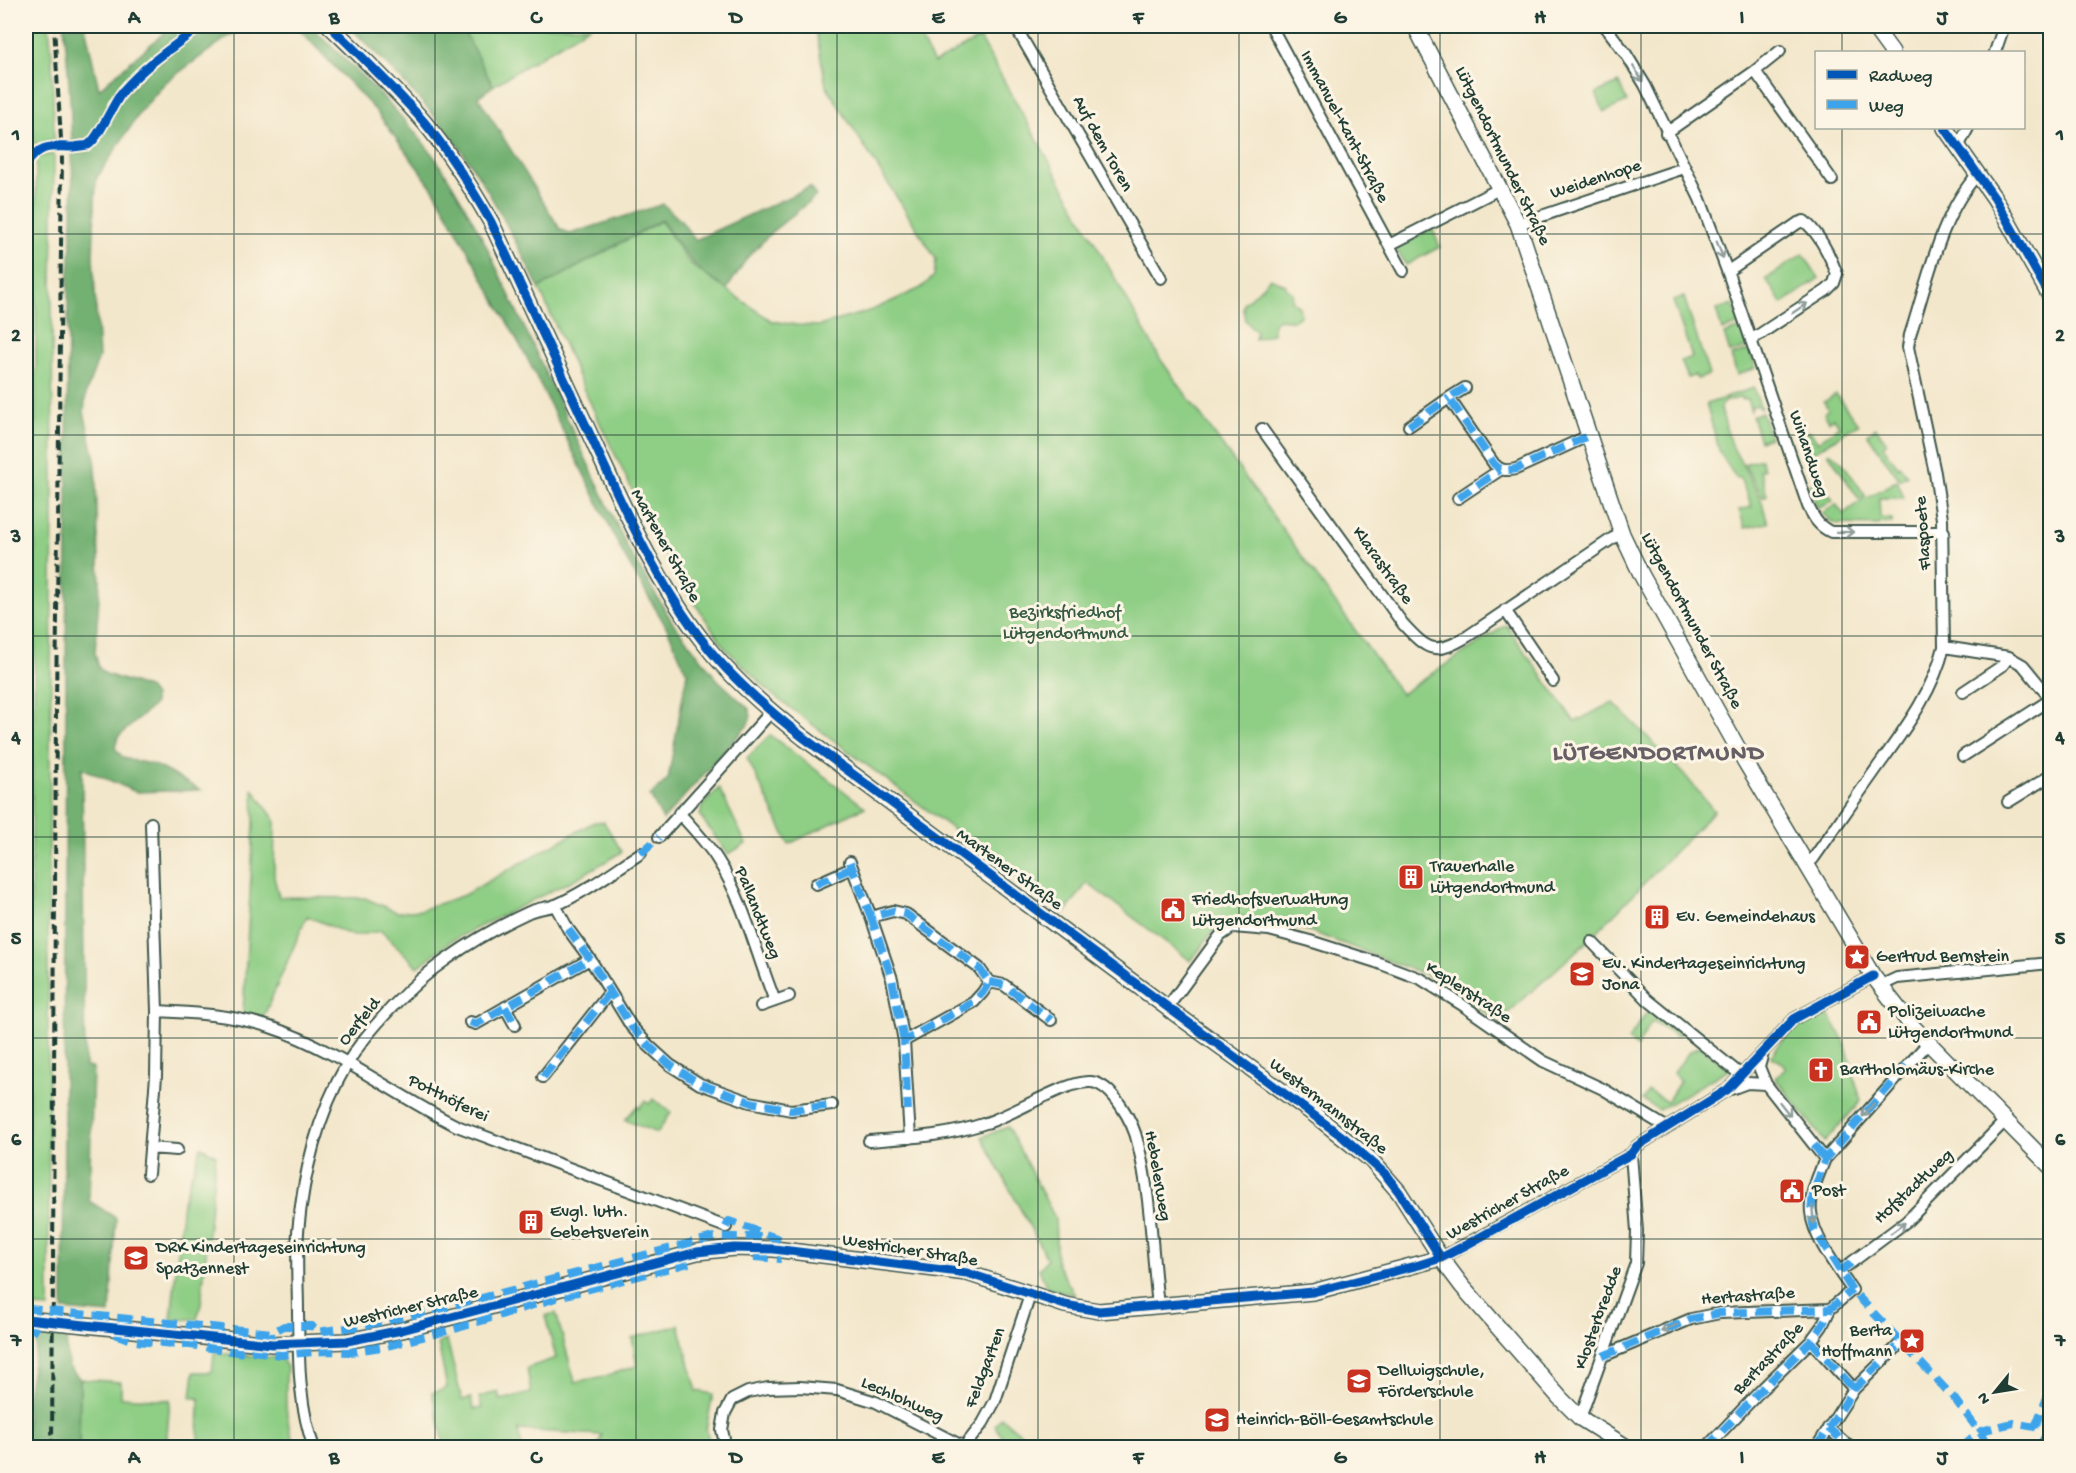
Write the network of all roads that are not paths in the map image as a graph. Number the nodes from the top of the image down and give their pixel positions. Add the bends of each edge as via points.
1 (330, 26) edge
2 (1015, 26) edge
3 (1271, 26) edge
4 (1415, 26) edge
5 (1605, 26) edge
6 (1873, 26) edge
7 (2004, 26) edge
8 (1780, 51) dead end
9 (1891, 51) edge
10 (1995, 51) edge
11 (1755, 71) junction
12 (1946, 129) edge
13 (1968, 129) edge
14 (1666, 133) junction
15 (1959, 147) junction
16 (1684, 168) junction
17 (1978, 174) junction
18 (1832, 180) dead end
19 (1499, 189) junction
20 (1518, 224) junction
21 (1389, 245) junction
22 (1403, 271) dead end
23 (1728, 271) junction
24 (1161, 278) dead end
25 (2050, 296) edge
26 (1751, 340) junction
27 (1465, 388) dead end
28 (1449, 398) junction
29 (1409, 426) dead end
30 (1262, 429) dead end
31 (1588, 436) junction
32 (1500, 470) junction
33 (1458, 498) dead end
34 (1944, 532) junction
35 (1622, 534) junction
36 (1505, 610) junction
37 (1944, 647) junction
38 (2008, 657) junction
39 (1553, 681) dead end
40 (1963, 692) dead end
41 (2050, 699) edge
42 (771, 712) junction
43 (1962, 756) dead end
44 (2050, 776) edge
45 (2008, 802) dead end
46 (679, 813) junction
47 (151, 823) dead end
48 (658, 837) dead end
49 (640, 853) dead end
50 (1806, 865) junction
51 (816, 884) dead end
52 (555, 905) junction
53 (871, 916) junction
54 (1593, 942) dead end
55 (590, 958) junction
56 (2050, 963) edge
57 (1877, 981) junction
58 (988, 982) junction
59 (610, 992) junction
60 (789, 996) dead end
61 (775, 1001) junction
62 (761, 1006) dead end
63 (505, 1007) junction
64 (1167, 1008) junction
65 (157, 1011) junction
66 (1051, 1020) dead end
67 (470, 1022) dead end
68 (515, 1025) dead end
69 (904, 1041) junction
70 (1928, 1043) junction
71 (1768, 1045) junction
72 (348, 1063) junction
73 (1741, 1076) junction
74 (543, 1077) dead end
75 (1766, 1084) junction
76 (1727, 1090) junction
77 (832, 1105) dead end
78 (2006, 1120) junction
79 (1666, 1127) junction
80 (910, 1138) junction
81 (869, 1141) dead end
82 (150, 1148) junction
83 (177, 1150) dead end
84 (1631, 1154) junction
85 (1826, 1159) junction
86 (2050, 1166) edge
87 (148, 1174) dead end
88 (726, 1227) dead end
89 (1441, 1258) junction
90 (1840, 1271) junction
91 (1030, 1295) junction
92 (1158, 1306) junction
93 (1830, 1309) junction
94 (26, 1319) edge
95 (1811, 1341) junction
96 (299, 1343) junction
97 (1901, 1343) dead end
98 (1603, 1356) junction
99 (1854, 1389) junction
100 (1580, 1418) junction
101 (1828, 1428) junction
102 (1816, 1447) edge
103 (314, 1448) edge
104 (726, 1448) edge
105 (964, 1448) edge
106 (1628, 1448) edge
107 (1706, 1448) edge
108 (1851, 1448) edge

1 - 42 street, Martener Straße via 423,122 473,191 660,579 706,645
2 - 24 street, Auf dem Toren
3 - 21 street, Immanuel-Kant-Straße
4 - 19 street, Lütgendortmunder Straße
5 -> 14 street, Winandweg via 1645,85
6 - 9 street
7 - 10 street
8 - 11 street
11 - 14 street
11 - 18 street
12 - 15 street
13 - 15 street
14 - 16 street, Winandweg
15 - 17 street
16 - 20 street, Weidenhope
16 -> 23 street, Winandweg
17 - 25 street
17 - 34 street, Flaspoete via 1955,203 1947,221 1908,347
19 - 20 street, Lütgendortmunder Straße
19 - 21 street
20 - 31 street, Lütgendortmunder Straße
21 - 22 street, Immanuel-Kant-Straße
23 - 26 street, Winandweg
26 -> 23 street via 1827,290 1837,274 1804,221
26 -> 34 street, Winandweg via 1808,506 1821,527 1831,532
27 - 28 street
28 - 29 street
28 - 32 street
30 - 36 street, Klarastraße via 1403,624 1423,644 1435,648 1452,646
31 - 32 street via 1516,469
31 - 35 street, Lütgendortmunder Straße
32 - 33 street
34 - 37 street, Flaspoete
35 - 36 street, Klarastraße
35 - 50 street, Lütgendortmunder Straße via 1656,603
36 - 39 street
37 - 38 street
37 - 50 street, Flaspoete via 1926,695 1909,723
38 - 40 street via 2002,666
38 - 41 street via 2023,665
41 - 43 street
42 - 46 street
42 - 64 street, Martener Straße
44 - 45 street
46 - 48 street
46 - 61 street, Pallandtweg via 717,859 734,891
47 - 65 street
49 - 52 street, Oerfeld via 600,881
50 - 57 street, Lütgendortmunder Straße
51 - 53 street via 851,865
52 - 55 street
52 - 72 street, Oerfeld via 531,911 446,959 407,992
53 - 58 street via 893,911 906,914 979,968
53 - 69 street via 892,979
54 - 73 street via 1648,1000
55 - 59 street
55 - 63 street
56 - 57 street, Westricher Straße
57 - 70 street, Lütgendortmunder Straße
57 - 71 street, Westricher Straße via 1794,1018
58 - 66 street via 1004,985
58 - 69 street via 974,1002
59 - 74 street
59 - 77 street via 649,1046 700,1084 750,1102 791,1110
60 - 61 street
61 - 62 street
63 - 67 street via 476,1024
63 - 68 street
64 - 79 street, Keplerstraße via 1220,936 1233,927 1257,928 1310,940 1421,979 1543,1061 1603,1089
64 - 89 street, Westermannstraße via 1371,1160 1399,1192
65 - 72 street, Potthöferei via 243,1019 313,1045
65 - 82 street
69 - 80 street
70 - 78 street, Lütgendortmunder Straße
70 -> 85 street
71 - 73 street, Westricher Straße
71 - 75 street via 1759,1067
72 - 88 street, Potthöferei via 457,1126
72 - 96 street, Oerfeld via 326,1111 303,1190 298,1233
73 - 76 street, Westricher Straße
75 - 76 street via 1747,1083
75 -> 85 street
76 - 79 street, Westricher Straße
78 - 86 street, Lütgendortmunder Straße
90 -> 78 street, Hofstadtweg via 1907,1221
79 - 84 street, Westricher Straße
80 - 81 street, Hebelerweg
80 - 92 street, Hebelerweg via 983,1125 1068,1085 1102,1085 1128,1118 1138,1143
82 - 83 street
82 - 87 street
84 - 89 street, Westricher Straße
84 - 98 street, Klosterbredde via 1636,1263
85 -> 90 street via 1811,1211 1814,1229
89 - 92 street, Westricher Straße via 1313,1292
89 - 100 street, Westermannstraße
90 - 93 street, Bertastraße via 1852,1290
91 - 92 street, Westricher Straße via 1099,1311
91 - 96 street, Westricher Straße via 967,1273 774,1249 734,1248 697,1252 375,1336
91 - 105 street, Feldgarten via 995,1401
93 - 95 street, Bertastraße
93 -> 98 street, Hertastraße via 1720,1313 1691,1319
94 - 96 street, Westricher Straße
95 - 99 street
95 - 107 street, Bertastraße
96 - 103 street via 301,1393
97 - 99 street
98 - 100 street, Klosterbredde
99 - 101 street
100 - 106 street, Westermannstraße
101 - 102 street
101 - 108 street
104 - 105 street, Lechlohweg via 722,1430 732,1400 768,1388 837,1390 876,1402

